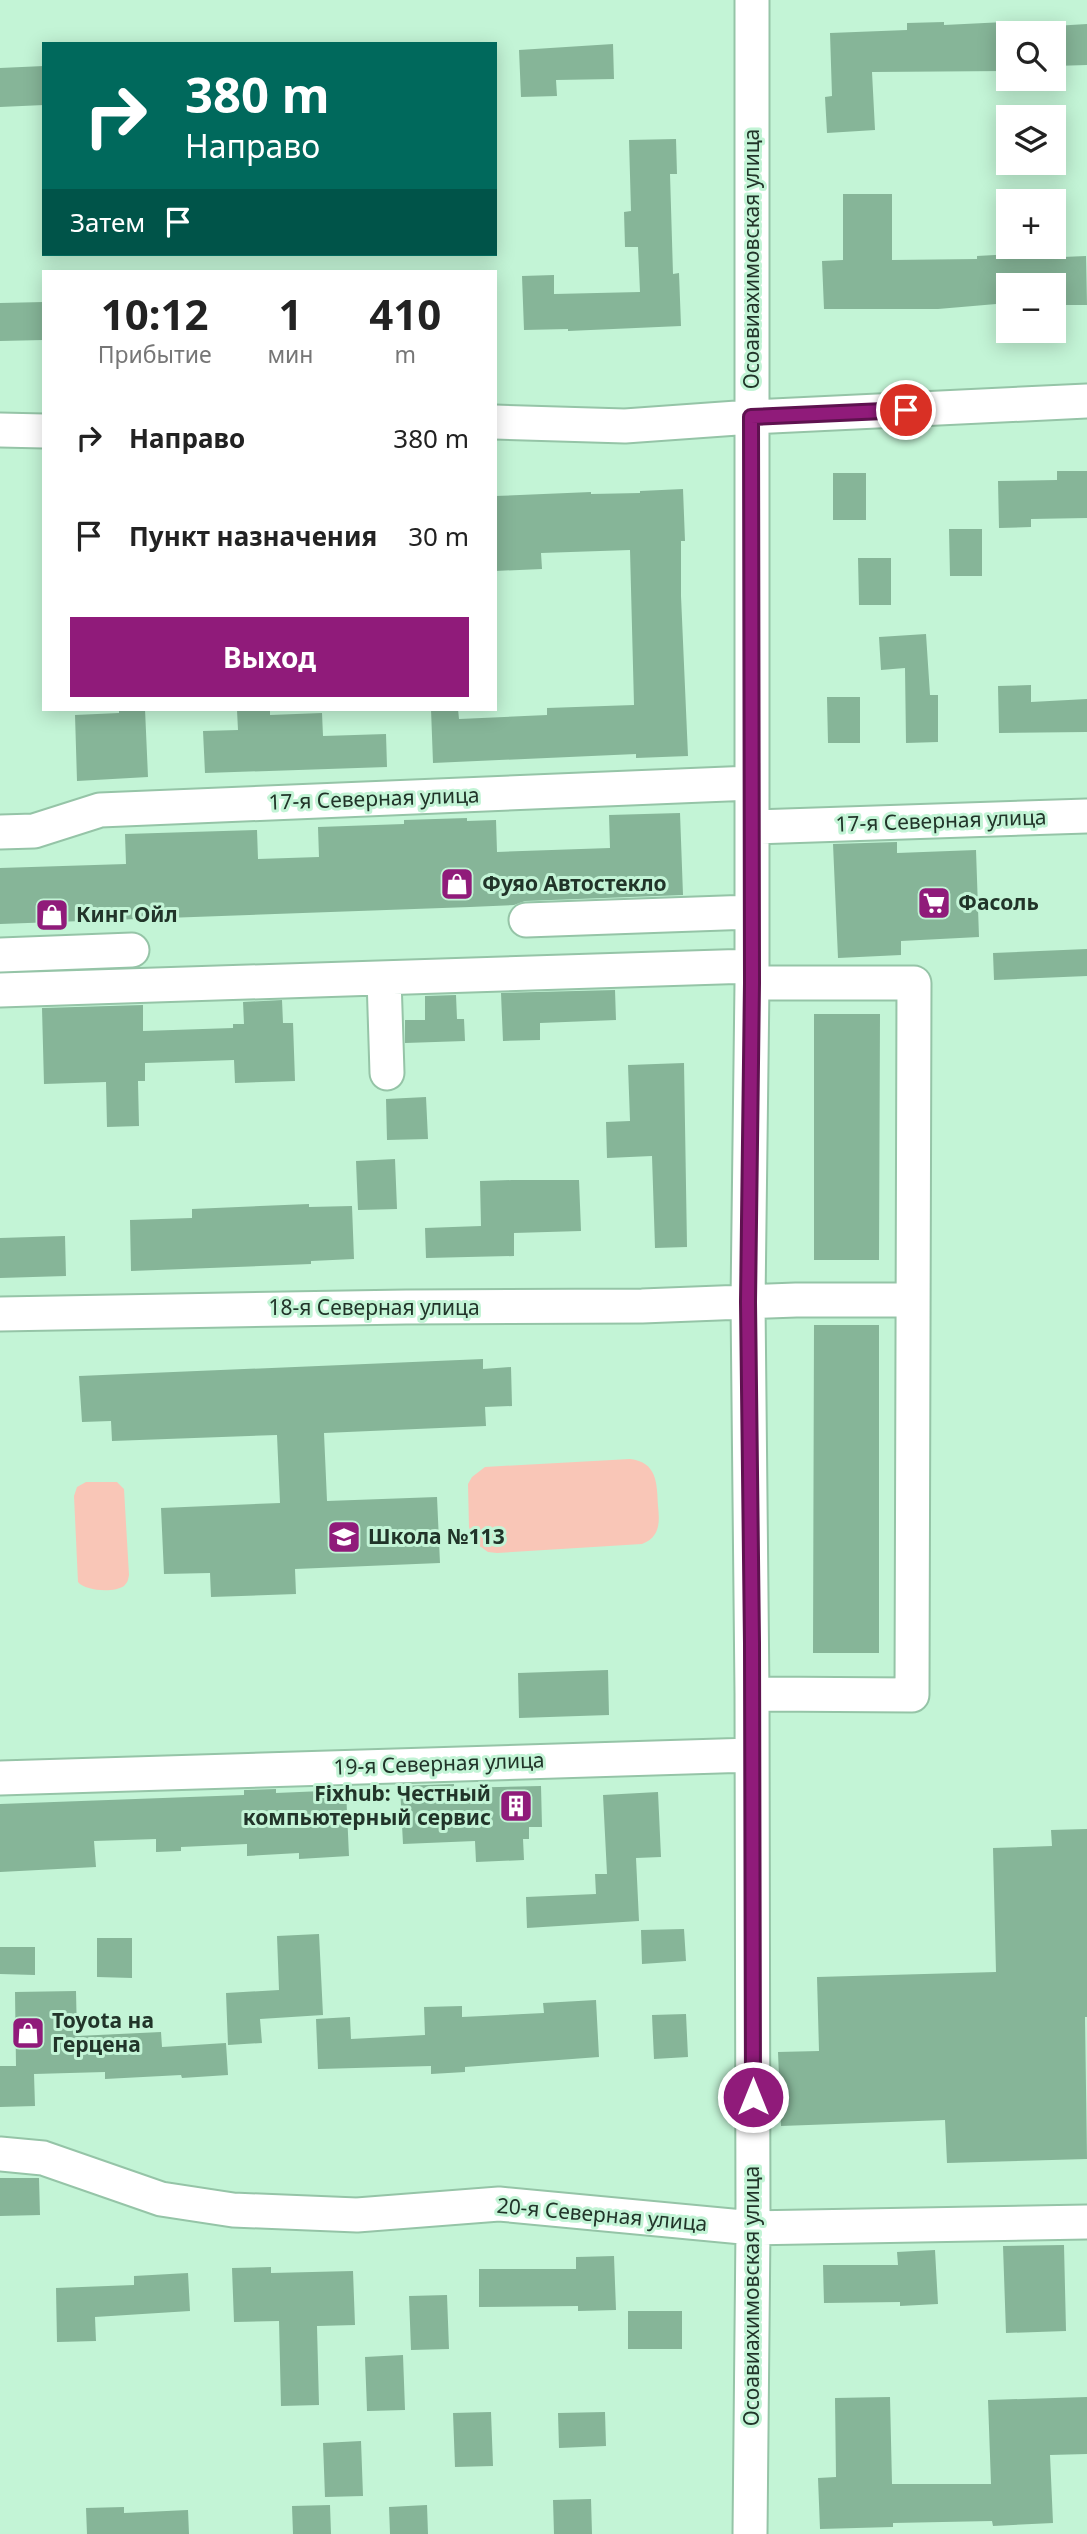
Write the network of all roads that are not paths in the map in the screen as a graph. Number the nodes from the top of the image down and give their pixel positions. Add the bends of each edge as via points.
1 (752, 0) edge
2 (1087, 401) edge
3 (751, 417) junction
4 (497, 422) edge
5 (0, 430) edge
6 (42, 431) edge
7 (752, 783) junction
8 (1087, 816) edge
9 (752, 827) junction
10 (0, 832) edge
11 (752, 912) junction
12 (526, 920) dead end
13 (132, 950) dead end
14 (0, 955) edge
15 (752, 974) junction
16 (384, 978) junction
17 (0, 990) edge
18 (387, 1073) dead end
19 (913, 1300) junction
20 (748, 1302) junction
21 (0, 1314) edge
22 (752, 1694) junction
23 (752, 1755) junction
24 (0, 1778) edge
25 (0, 2154) edge
26 (1087, 2222) edge
27 (753, 2228) junction
28 (750, 2534) edge

1 - 3 street, Осоавиахимовская улица
2 - 3 street
3 - 4 street via 625,426
3 - 7 street, Осоавиахимовская улица
5 - 6 street
7 - 9 street, Осоавиахимовская улица
7 - 10 street, 17-я Северная улица via 100,810 34,831
8 - 9 street, 17-я Северная улица
9 - 11 street, Осоавиахимовская улица
11 - 12 street
11 - 15 street, Осоавиахимовская улица
13 - 14 street
15 - 16 street
15 - 19 street via 914,983
15 - 20 street, Осоавиахимовская улица
16 - 17 street
16 - 18 street
19 - 20 street, 18-я Северная улица
19 - 22 street via 912,1695
20 - 21 street, 18-я Северная улица
20 - 22 street, Осоавиахимовская улица
22 - 23 street, Осоавиахимовская улица
23 - 24 street, 19-я Северная улица
23 - 27 street, Осоавиахимовская улица
25 - 27 street, 20-я Северная улица via 43,2158 161,2199 233,2210 357,2215 499,2204
26 - 27 street, 20-я Северная улица
27 - 28 street, Осоавиахимовская улица

